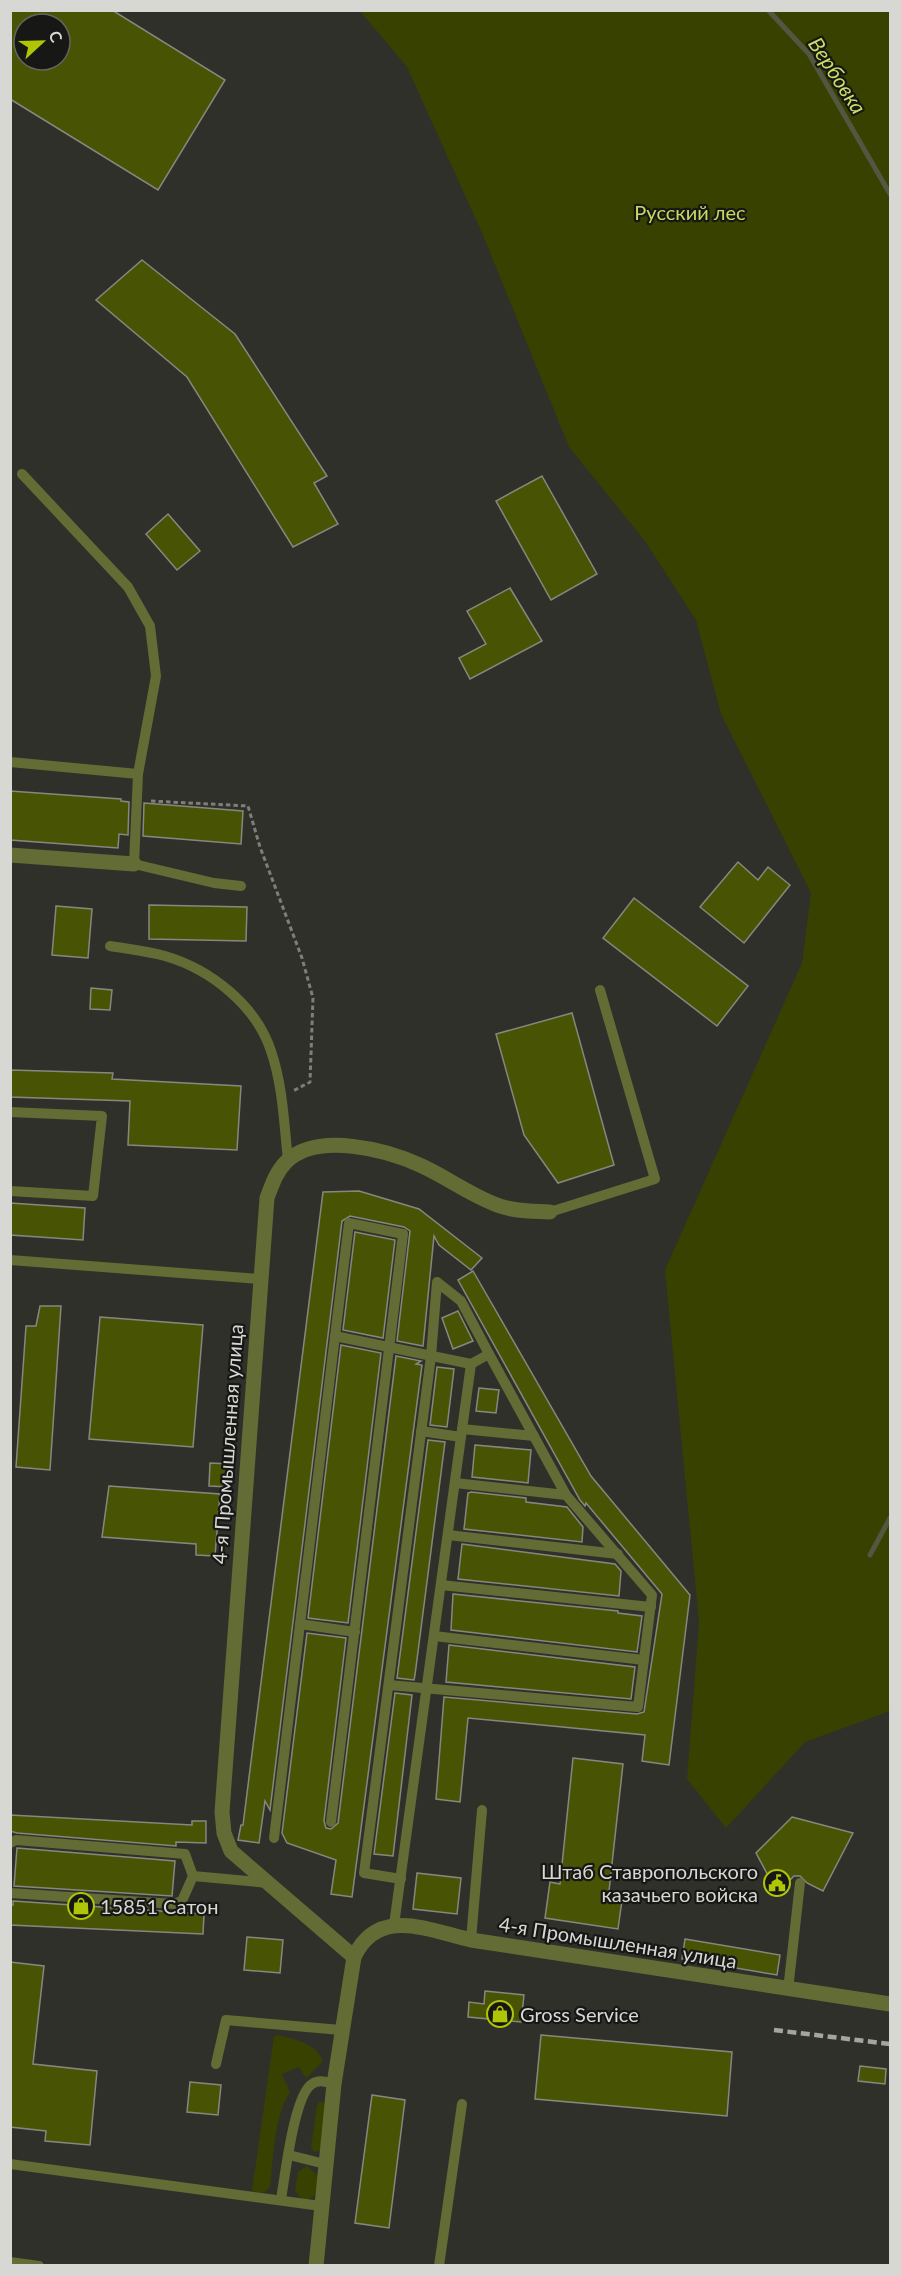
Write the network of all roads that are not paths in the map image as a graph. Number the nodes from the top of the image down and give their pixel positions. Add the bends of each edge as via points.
1 (22, 474) dead end
2 (10, 762) edge
3 (138, 774) junction
4 (10, 855) edge
5 (134, 864) junction
6 (241, 886) dead end
7 (110, 946) dead end
8 (600, 990) dead end
9 (10, 1112) edge
10 (288, 1160) junction
11 (10, 1191) edge
12 (550, 1212) joint
13 (10, 1260) edge
14 (260, 1279) junction
15 (335, 1336) junction
16 (390, 1348) junction
17 (489, 1354) junction
18 (431, 1356) junction
19 (471, 1364) junction
20 (421, 1431) junction
21 (462, 1433) junction
22 (534, 1436) junction
23 (455, 1483) junction
24 (566, 1495) junction
25 (448, 1535) junction
26 (618, 1554) junction
27 (441, 1584) junction
28 (651, 1607) junction
29 (300, 1624) junction
30 (355, 1632) junction
31 (434, 1636) junction
32 (644, 1660) junction
33 (388, 1684) junction
34 (427, 1688) junction
35 (482, 1810) dead end
36 (331, 1822) dead end
37 (274, 1838) dead end
38 (10, 1843) edge
39 (193, 1876) junction
40 (401, 1879) junction
41 (800, 1882) dead end
42 (269, 1884) junction
43 (10, 1893) edge
44 (394, 1925) junction
45 (471, 1941) junction
46 (354, 1957) junction
47 (788, 1990) junction
48 (891, 2004) edge
49 (341, 2030) junction
50 (216, 2064) dead end
51 (334, 2084) junction
52 (462, 2104) dead end
53 (289, 2155) junction
54 (10, 2164) edge
55 (325, 2164) junction
56 (281, 2199) junction
57 (321, 2206) junction
58 (10, 2262) edge
59 (39, 2265) edge
60 (316, 2265) edge
61 (439, 2265) edge

1 - 3 lane via 128,587 150,626 156,676
2 - 3 lane
3 - 5 lane
4 - 5 street
5 - 6 lane
7 - 10 lane via 166,956 205,974 235,996 256,1022 271,1050 282,1097
8 - 12 lane via 655,1179
9 - 11 lane via 102,1116 93,1196
10 - 12 street via 337,1145 389,1153 499,1206
10 - 14 street, 4-я Промышленная улица via 276,1173 267,1198
13 - 14 lane
14 - 42 street, 4-я Промышленная улица via 222,1812 231,1851
15 - 16 lane
15 - 16 lane via 349,1223 403,1234
15 - 29 lane
16 - 18 lane
16 - 30 lane
17 - 18 lane via 461,1301 437,1282
17 - 19 lane
17 - 22 lane
18 - 19 lane
18 - 20 lane
19 - 21 lane
20 - 21 lane
20 - 33 lane
21 - 22 lane
21 - 23 lane
22 - 24 lane
23 - 24 lane
23 - 25 lane
24 - 26 lane
25 - 26 lane
25 - 27 lane
26 - 28 lane via 652,1595
27 - 28 lane
27 - 31 lane
28 - 32 lane
29 - 30 lane
29 - 37 lane
30 - 36 lane
31 - 32 lane
31 - 34 lane
32 - 34 lane via 638,1707
33 - 34 lane
33 - 40 lane via 364,1873
34 - 40 lane
35 - 45 lane
38 - 39 lane via 16,1840 186,1854
39 - 42 lane
39 - 43 lane via 183,1901 174,1904
40 - 44 lane
41 - 47 lane
42 - 46 street, 4-я Промышленная улица
44 - 45 street, 4-я Промышленная улица
44 - 46 street via 376,1930 361,1941
45 - 47 street, 4-я Промышленная улица
46 - 49 street
47 - 48 street, 4-я Промышленная улица
49 - 50 lane via 226,2020
49 - 51 street
51 - 53 lane via 318,2081 309,2085 300,2100
51 - 55 street
52 - 61 lane
53 - 55 lane
53 - 56 lane
54 - 56 lane
55 - 57 street
56 - 57 lane
57 - 60 street
58 - 59 lane

